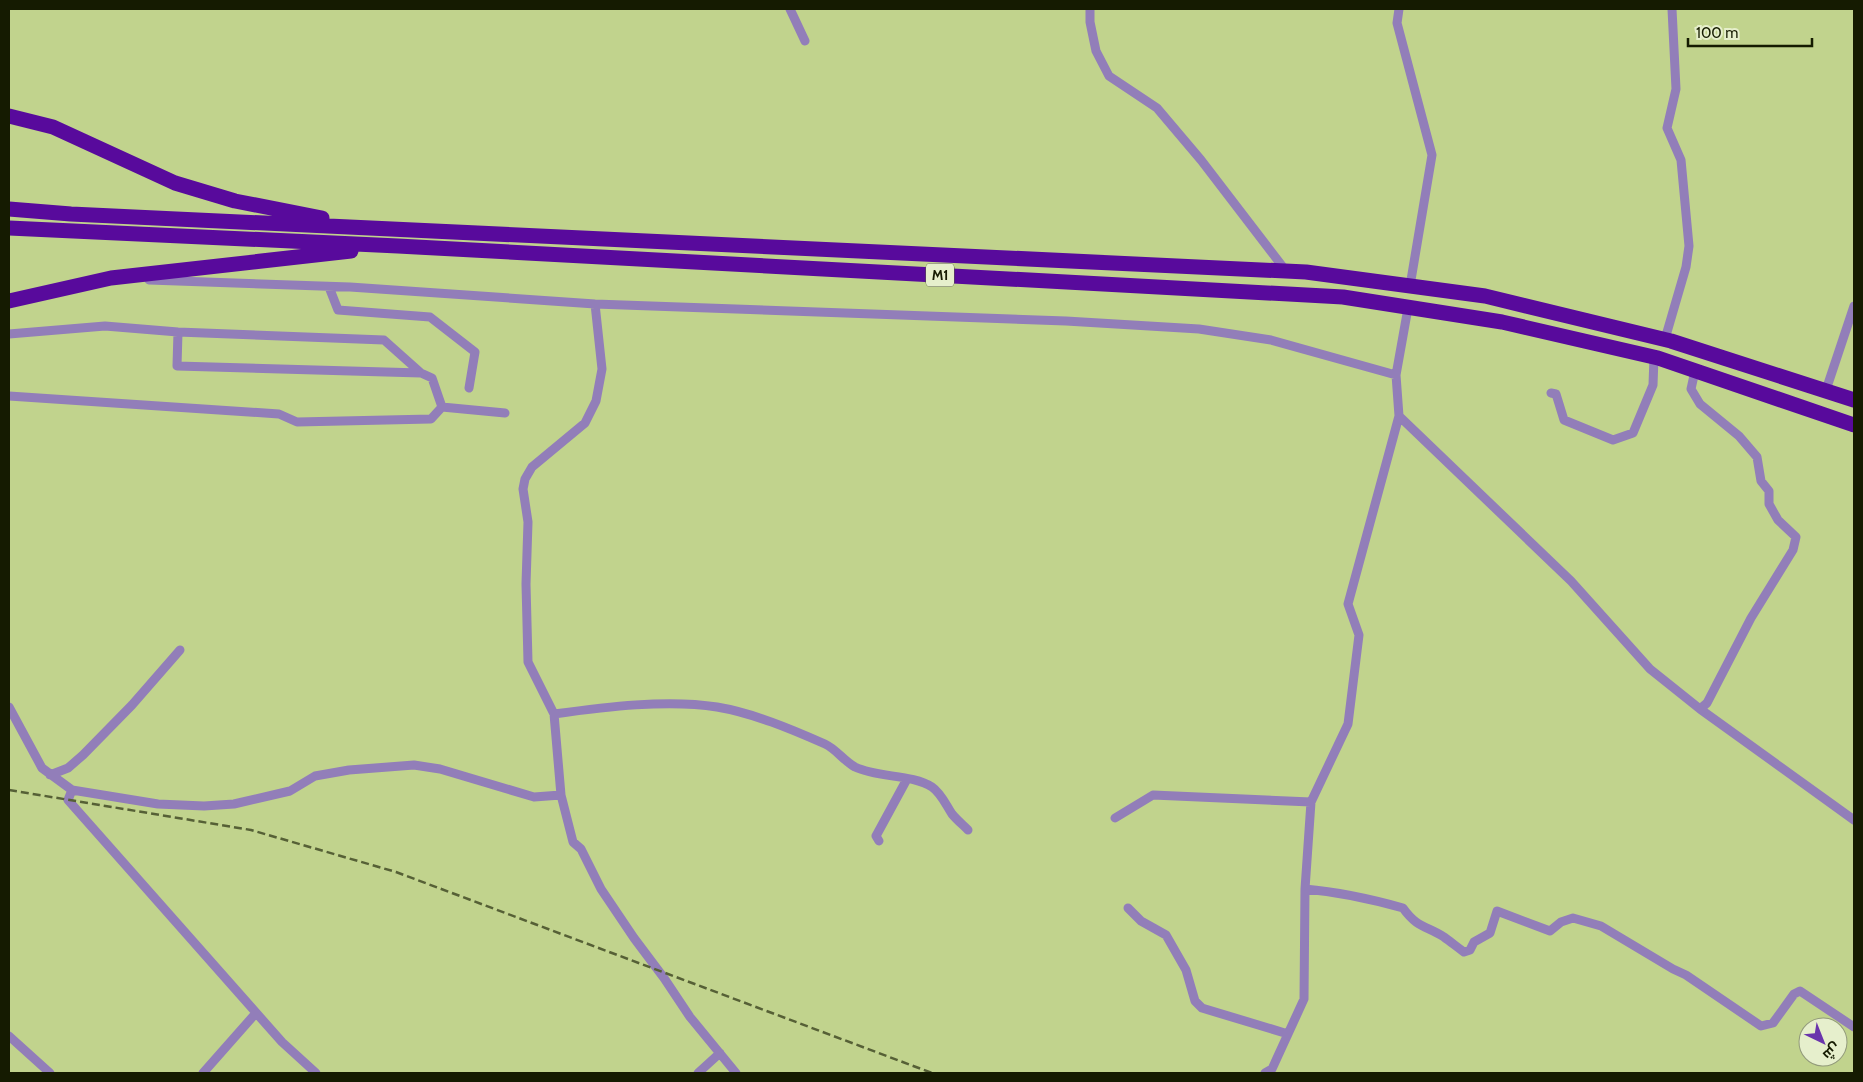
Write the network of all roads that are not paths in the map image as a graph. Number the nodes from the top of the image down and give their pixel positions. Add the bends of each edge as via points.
1 (790, 9) edge
2 (1090, 9) edge
3 (1399, 9) edge
4 (1672, 9) edge
5 (805, 41) dead end
6 (9, 116) edge
7 (9, 209) edge
8 (9, 228) edge
9 (376, 228) junction
10 (398, 246) junction
11 (1286, 272) junction
12 (111, 278) junction
13 (329, 286) junction
14 (1410, 286) junction
15 (9, 301) edge
16 (596, 304) junction
17 (1854, 306) edge
18 (1408, 308) junction
19 (178, 332) junction
20 (9, 334) edge
21 (1665, 339) junction
22 (1654, 357) junction
23 (1695, 371) junction
24 (421, 373) junction
25 (1396, 376) junction
26 (469, 388) dead end
27 (1826, 390) junction
28 (1551, 393) dead end
29 (9, 396) edge
30 (1854, 400) edge
31 (442, 407) junction
32 (505, 414) dead end
33 (1399, 416) junction
34 (1854, 425) edge
35 (180, 650) dead end
36 (9, 707) edge
37 (1700, 709) junction
38 (554, 714) junction
39 (50, 775) junction
40 (908, 778) junction
41 (72, 790) junction
42 (561, 795) junction
43 (1311, 802) junction
44 (1115, 818) dead end
45 (1854, 820) edge
46 (968, 830) dead end
47 (879, 841) dead end
48 (1305, 890) junction
49 (1128, 908) dead end
50 (256, 1013) junction
51 (1854, 1027) edge
52 (1288, 1034) junction
53 (9, 1036) edge
54 (720, 1054) junction
55 (1271, 1072) edge
56 (50, 1073) edge
57 (203, 1073) edge
58 (316, 1073) edge
59 (698, 1073) edge
60 (736, 1073) edge

1 - 5 street
2 - 11 street via 1096,51 1109,76 1157,108
3 - 14 street via 1397,23 1432,155
4 - 21 street via 1676,89 1667,128 1681,160 1689,246
6 - 9 highway via 53,127 175,183 226,198
7 - 9 highway, M1
8 - 10 highway, M1
9 - 11 highway, M1
10 - 12 highway
10 - 18 highway, M1 via 1333,296
11 - 14 highway, M1
12 - 13 street
12 - 15 highway
13 - 16 street
13 - 26 street via 338,310 430,317 457,336 475,352
14 - 21 highway, M1 via 1486,296
16 - 25 street via 1199,329 1271,340
16 - 38 street via 602,369 596,401 585,423 532,467 522,489 528,522 528,662
17 - 27 street
18 - 22 highway, M1 via 1502,322
18 - 25 street
19 - 20 street via 104,326
19 - 24 street via 384,340
19 - 24 street via 177,366
21 - 27 highway, M1
22 - 23 highway, M1
22 - 28 street via 1653,385 1633,432 1613,440 1564,420 1556,394
23 - 34 highway, M1
23 - 37 street via 1691,389 1700,404 1739,436 1757,457 1761,481 1769,491 1769,504 1778,520 1796,537 1793,550 1707,703
24 - 31 street via 432,378
25 - 33 street
27 - 30 highway, M1
29 - 31 street via 279,414 298,422 431,419
31 - 32 street
33 - 37 street via 1571,581 1650,669
33 - 43 street via 1348,604 1359,635 1348,724
35 - 39 street via 83,755 68,768
36 - 39 street via 42,768
37 - 45 street
38 - 40 street via 594,708 686,704 717,707 827,745 853,766 877,775
38 - 42 street
39 - 41 street
40 - 46 street via 932,787
40 - 47 street via 876,836
41 - 42 street via 158,804 234,804 290,791 315,776 414,765 440,768 534,797
41 - 50 street via 68,800
42 - 54 street via 573,842 601,889 690,1017
43 - 44 street via 1153,796
43 - 48 street
48 - 51 street via 1377,900 1403,908 1410,919 1464,952 1490,933 1497,911 1550,931 1573,918 1601,926 1686,975 1761,1026 1772,1023 1794,994 1800,991
48 - 52 street via 1304,999
49 - 52 street via 1141,921 1166,935 1186,970 1195,1001 1202,1008
50 - 57 street
50 - 58 street
52 - 55 street
53 - 56 street
54 - 59 street
54 - 60 street

